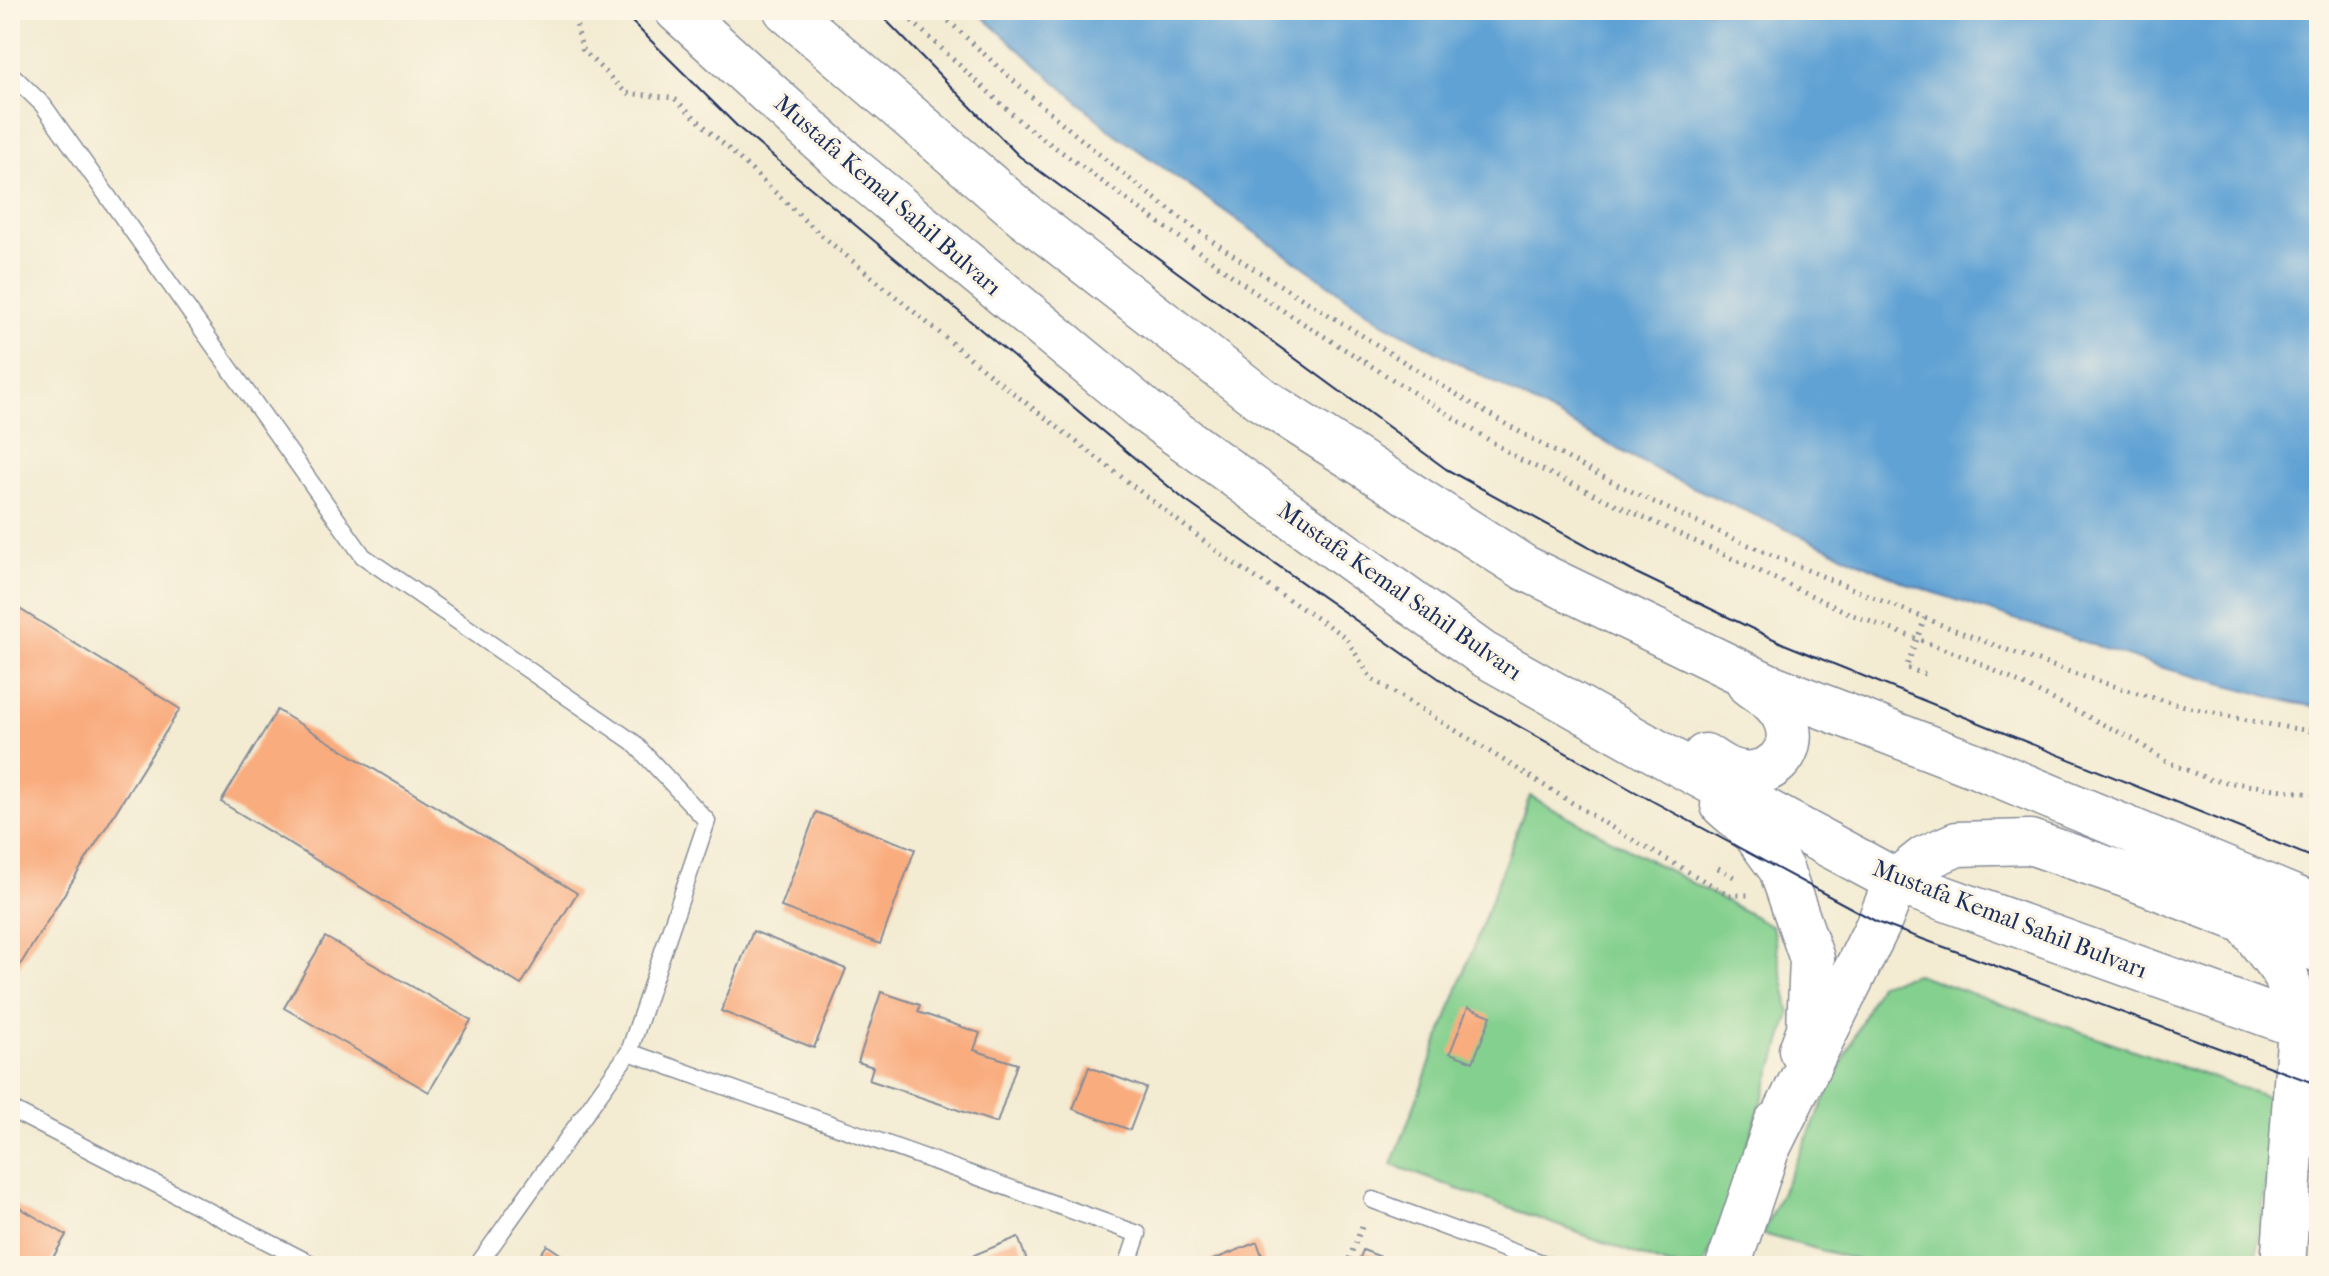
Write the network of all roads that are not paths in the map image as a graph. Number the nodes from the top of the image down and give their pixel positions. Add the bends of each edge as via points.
1 (677, 10) edge
2 (786, 10) edge
3 (10, 73) edge
4 (1483, 654) junction
5 (1717, 661) junction
6 (1673, 761) junction
7 (2080, 809) junction
8 (1896, 881) junction
9 (2319, 908) edge
10 (2247, 922) junction
11 (2319, 950) edge
12 (2310, 1029) edge
13 (629, 1052) junction
14 (10, 1109) edge
15 (1768, 1148) junction
16 (1373, 1200) road end
17 (315, 1266) edge
18 (477, 1266) edge
19 (1127, 1266) edge
20 (1550, 1266) edge
21 (1728, 1266) edge
22 (2283, 1266) edge

1 - 4 main road, Mustafa Kemal Sahil Bulvarı via 850,167 1144,410
2 - 5 main road via 1024,215 1261,399 1525,568
3 - 13 lane via 43,105 363,556 633,742 707,821
4 - 5 main road via 1578,685 1733,772 1775,767 1790,733 1784,716 1773,701
4 - 6 main road, Mustafa Kemal Sahil Bulvarı
5 - 7 main road
6 - 8 main road, Mustafa Kemal Sahil Bulvarı
6 - 15 main road via 1754,832 1781,869 1812,959 1809,1029
7 - 9 main road
7 - 10 main road via 2190,876
8 - 10 main road via 1925,858 1957,844 2030,842
8 - 12 main road, Mustafa Kemal Sahil Bulvarı
8 - 15 main road
10 - 11 main road
10 - 12 main road via 2286,975
12 - 22 main road
13 - 18 lane
13 - 19 lane via 1138,1234
14 - 17 lane
15 - 21 main road
16 - 20 lane

